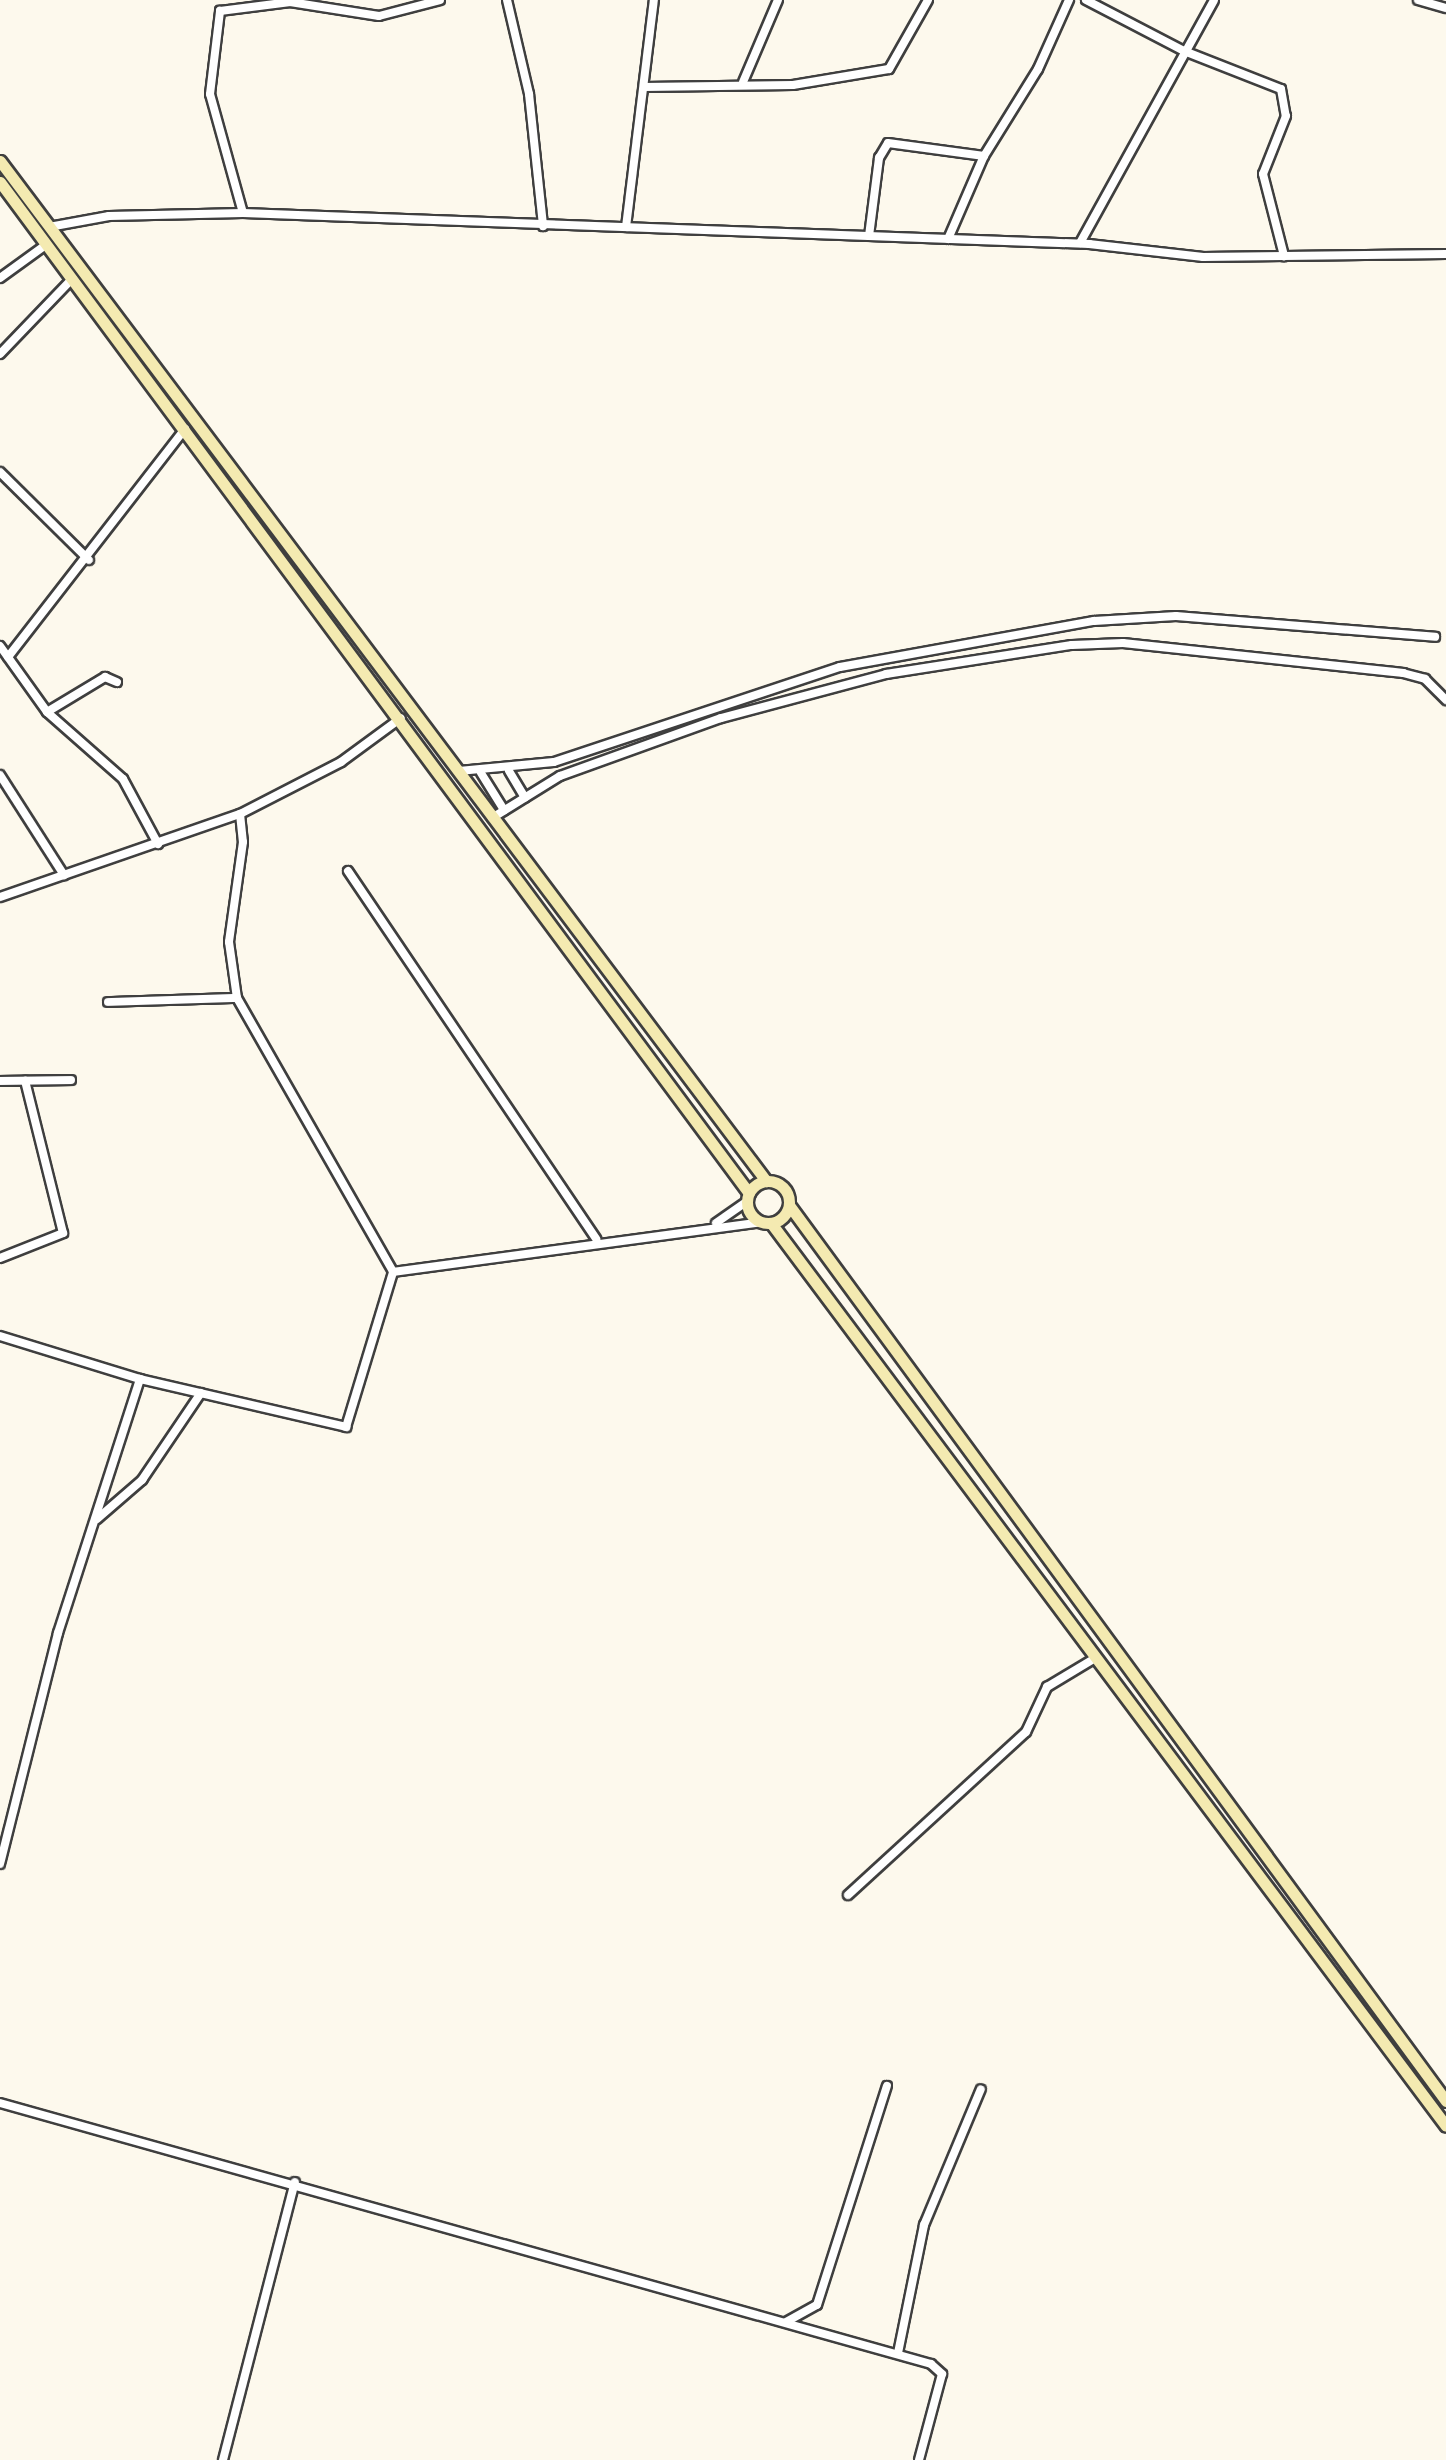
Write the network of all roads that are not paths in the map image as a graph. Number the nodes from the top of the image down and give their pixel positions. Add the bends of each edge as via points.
1 (440, 0) edge
2 (507, 0) edge
3 (654, 0) edge
4 (778, 0) edge
5 (928, 0) edge
6 (1068, 0) edge
7 (1086, 0) edge
8 (1214, 0) edge
9 (1418, 0) edge
10 (1446, 8) edge
11 (1184, 51) junction
12 (743, 82) junction
13 (644, 87) junction
14 (984, 156) junction
15 (0, 161) edge
16 (0, 182) edge
17 (243, 213) junction
18 (543, 226) junction
19 (49, 227) junction
20 (626, 227) junction
21 (869, 236) junction
22 (948, 239) junction
23 (47, 244) junction
24 (1080, 244) junction
25 (1446, 254) edge
26 (1284, 256) junction
27 (0, 278) edge
28 (73, 278) junction
29 (0, 354) edge
30 (185, 430) junction
31 (0, 472) edge
32 (89, 560) junction
33 (1435, 638) dead end
34 (0, 646) edge
35 (8, 657) junction
36 (117, 682) dead end
37 (1446, 700) edge
38 (47, 712) junction
39 (401, 718) junction
40 (455, 770) junction
41 (509, 770) junction
42 (481, 773) junction
43 (0, 775) edge
44 (525, 798) junction
45 (504, 810) junction
46 (240, 814) junction
47 (491, 818) junction
48 (158, 844) junction
49 (348, 871) dead end
50 (64, 875) junction
51 (0, 897) edge
52 (237, 998) junction
53 (108, 1002) dead end
54 (72, 1080) dead end
55 (0, 1081) edge
56 (26, 1081) junction
57 (766, 1181) junction
58 (748, 1197) junction
59 (789, 1205) junction
60 (766, 1222) junction
61 (712, 1225) junction
62 (596, 1239) junction
63 (0, 1258) edge
64 (393, 1272) junction
65 (0, 1336) edge
66 (140, 1379) junction
67 (202, 1393) junction
68 (94, 1522) junction
69 (1097, 1658) junction
70 (0, 1864) edge
71 (848, 1896) dead end
72 (886, 2086) dead end
73 (981, 2088) dead end
74 (1446, 2100) edge
75 (0, 2102) edge
76 (1446, 2126) edge
77 (295, 2182) junction
78 (786, 2322) junction
79 (898, 2353) junction
80 (223, 2460) edge
81 (919, 2460) edge

1 - 17 street via 379,16 290,2 220,10 210,94
2 - 18 street via 529,94
3 - 13 street
4 - 12 street
5 - 12 street via 888,68 792,84
6 - 14 street via 1038,69
7 - 11 street
8 - 11 street
9 - 10 street
11 - 24 street
11 - 26 street via 1281,89 1288,101 1263,174
12 - 13 street
13 - 20 street
14 - 21 street via 888,143 879,158
14 - 22 street
15 - 19 street
16 - 23 street
17 - 18 street
17 - 19 street via 110,216
18 - 20 street
19 - 40 street
20 - 21 street
21 - 22 street
22 - 24 street
23 - 27 street
23 - 28 street
24 - 26 street via 1203,257
25 - 26 street
28 - 29 street
28 - 30 street
30 - 32 street via 118,512
30 - 39 street
31 - 32 street
32 - 35 street
33 - 41 street via 1176,616 1094,620 840,667
34 - 35 street
35 - 38 street
36 - 38 street via 105,677
37 - 44 street via 1425,679 1403,673 1123,642 1072,645 803,694 578,770
38 - 48 street via 123,779
39 - 46 street via 341,762
39 - 58 street
40 - 42 street
40 - 47 street
41 - 42 street
41 - 44 street
42 - 45 street
43 - 50 street
44 - 45 street
45 - 47 street
46 - 48 street
46 - 52 street via 244,842 229,942
47 - 57 street
48 - 50 street
49 - 62 street
50 - 51 street
52 - 53 street
52 - 64 street
54 - 56 street
55 - 56 street
56 - 63 street via 63,1233
57 - 58 street
57 - 59 street via 782,1186
58 - 60 street
58 - 61 street
59 - 60 street
59 - 74 street
60 - 61 street
60 - 69 street
61 - 62 street
62 - 64 street
64 - 67 street via 346,1428
65 - 66 street
66 - 67 street
66 - 68 street
67 - 68 street via 142,1480
68 - 70 street via 58,1633
69 - 71 street via 1047,1687 1026,1732
69 - 76 street
72 - 78 street via 817,2305
73 - 79 street via 924,2226
75 - 77 street
77 - 78 street
77 - 80 street
78 - 79 street
79 - 81 street via 942,2374

